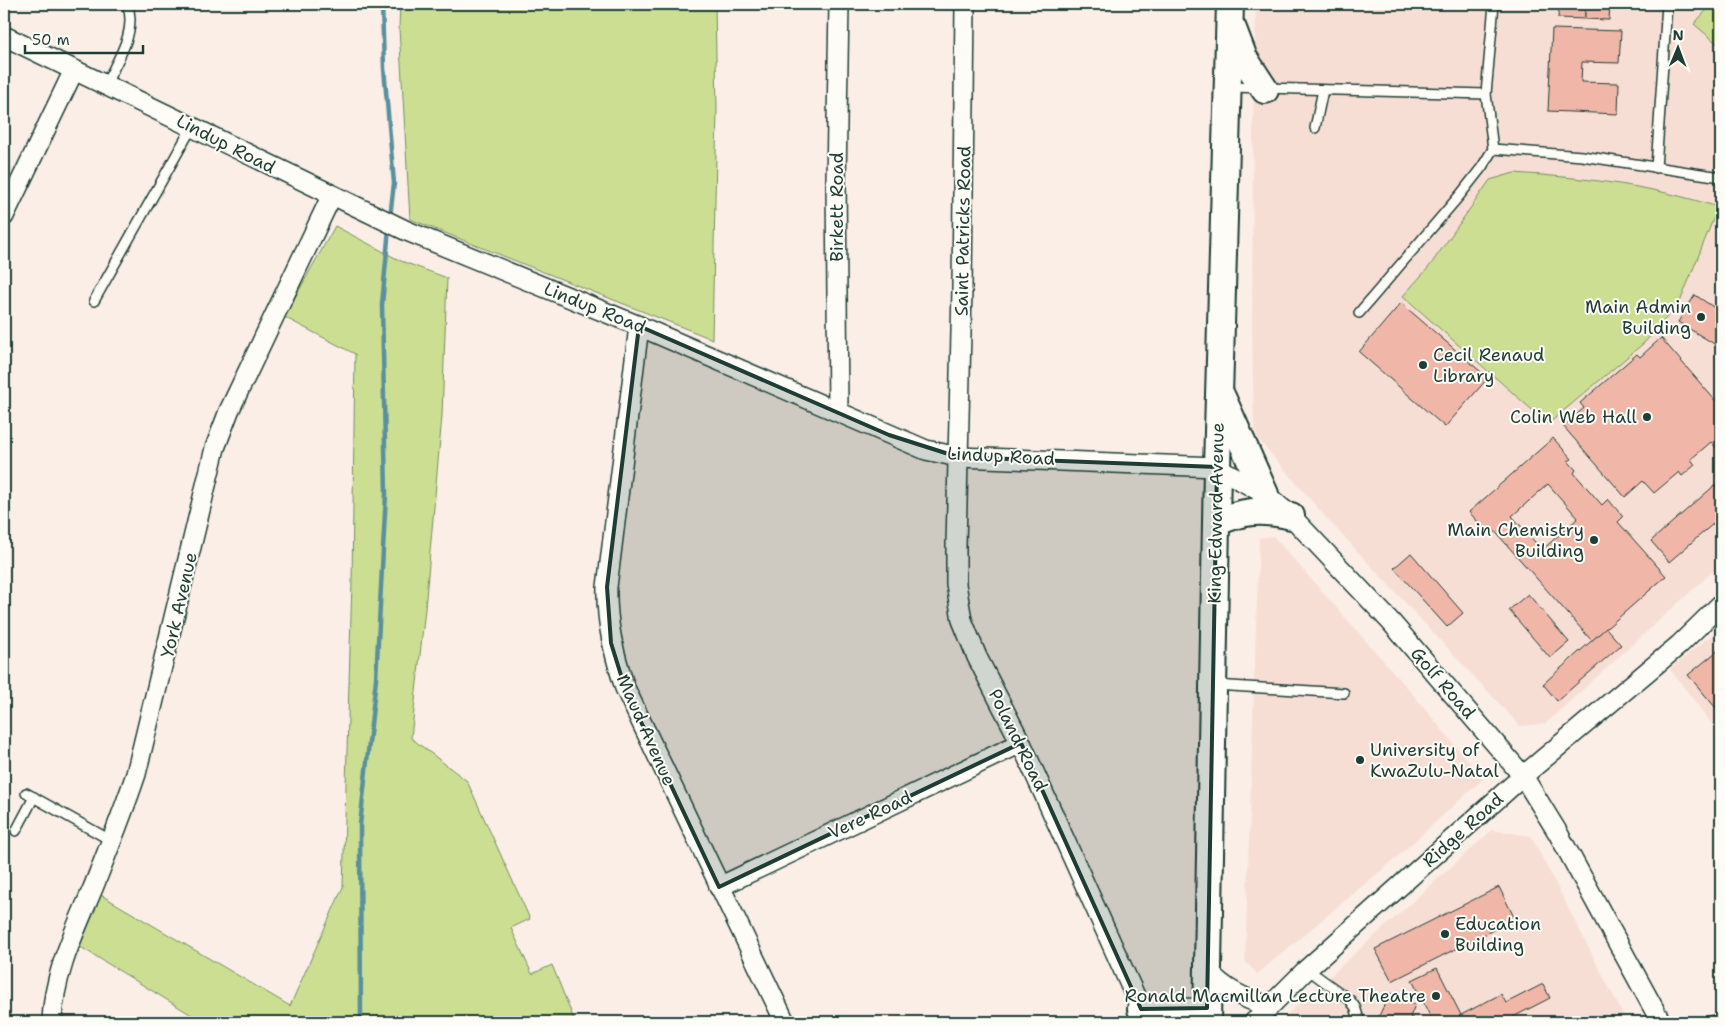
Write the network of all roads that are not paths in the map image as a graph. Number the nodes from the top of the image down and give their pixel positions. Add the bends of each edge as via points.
1 (127, 4) edge
2 (839, 4) edge
3 (965, 4) edge
4 (1494, 4) edge
5 (1667, 4) edge
6 (1229, 9) edge
7 (4, 36) edge
8 (74, 70) junction
9 (106, 84) junction
10 (1227, 87) junction
11 (1265, 90) junction
12 (1323, 90) junction
13 (1486, 94) junction
14 (192, 127) junction
15 (1316, 128) dead end
16 (1492, 148) junction
17 (1656, 168) junction
18 (1721, 177) edge
19 (331, 196) junction
20 (4, 216) edge
21 (94, 302) dead end
22 (1359, 313) dead end
23 (640, 326) junction
24 (1219, 387) junction
25 (838, 410) junction
26 (958, 458) junction
27 (1217, 467) junction
28 (1265, 494) junction
29 (1292, 516) junction
30 (1216, 523) junction
31 (1721, 616) edge
32 (1212, 685) junction
33 (1344, 694) dead end
34 (1021, 743) junction
35 (1523, 776) junction
36 (16, 831) dead end
37 (112, 841) junction
38 (719, 887) junction
39 (1307, 968) junction
40 (1207, 970) junction
41 (1269, 1006) junction
42 (1207, 1015) edge
43 (1144, 1016) edge
44 (1721, 1018) edge
45 (52, 1022) edge
46 (785, 1022) edge
47 (1254, 1022) edge
48 (1360, 1022) edge
49 (1661, 1022) edge
50 (1709, 1022) edge

1 - 9 lane via 131,15 130,28
2 - 25 street, Birkett Road via 836,181
3 - 26 street, Saint Patricks Road
4 - 13 lane
5 - 17 lane
6 - 10 street, King Edward Avenue
6 - 11 street via 1240,49
7 - 8 street, Lindup Road
8 - 9 street, Lindup Road
8 - 20 street
9 - 14 street, Lindup Road
10 - 11 lane
10 - 24 street, King Edward Avenue
11 - 12 lane
12 - 13 lane
12 - 15 lane
13 - 16 lane
14 - 19 street, Lindup Road
14 - 21 lane
16 - 17 lane via 1582,156
16 - 22 lane via 1460,195
17 - 18 lane
19 - 23 street, Lindup Road via 407,231
19 - 37 street, York Avenue via 228,411 215,448 148,733
23 - 25 street, Lindup Road
23 - 38 street, Maud Avenue via 606,613 624,688
24 - 27 street, King Edward Avenue
24 - 28 street
25 - 26 street, Lindup Road via 926,450
26 - 27 street, Lindup Road
26 - 34 street, Poland Road via 956,584 962,620
27 - 28 street, Golf Road
27 - 30 street, King Edward Avenue
28 - 29 street, Golf Road
29 - 30 street via 1259,510 1241,512
29 - 35 street, Golf Road via 1391,622
30 - 32 street, King Edward Avenue
31 - 35 street, Ridge Road via 1679,645
32 - 33 lane
32 - 40 street, King Edward Avenue
34 - 38 street, Vere Road
34 - 43 street, Poland Road
35 - 39 street, Ridge Road
35 - 49 street, Golf Road via 1558,833
36 - 37 lane via 30,795
37 - 45 street, York Avenue via 68,948 57,984
38 - 46 street, Maud Avenue
39 - 41 street, Ridge Road
39 - 48 lane via 1350,1000 1356,1007
40 - 41 street via 1230,992
40 - 42 street, King Edward Avenue
41 - 47 street, Ridge Road
42 - 43 street
44 - 50 lane

